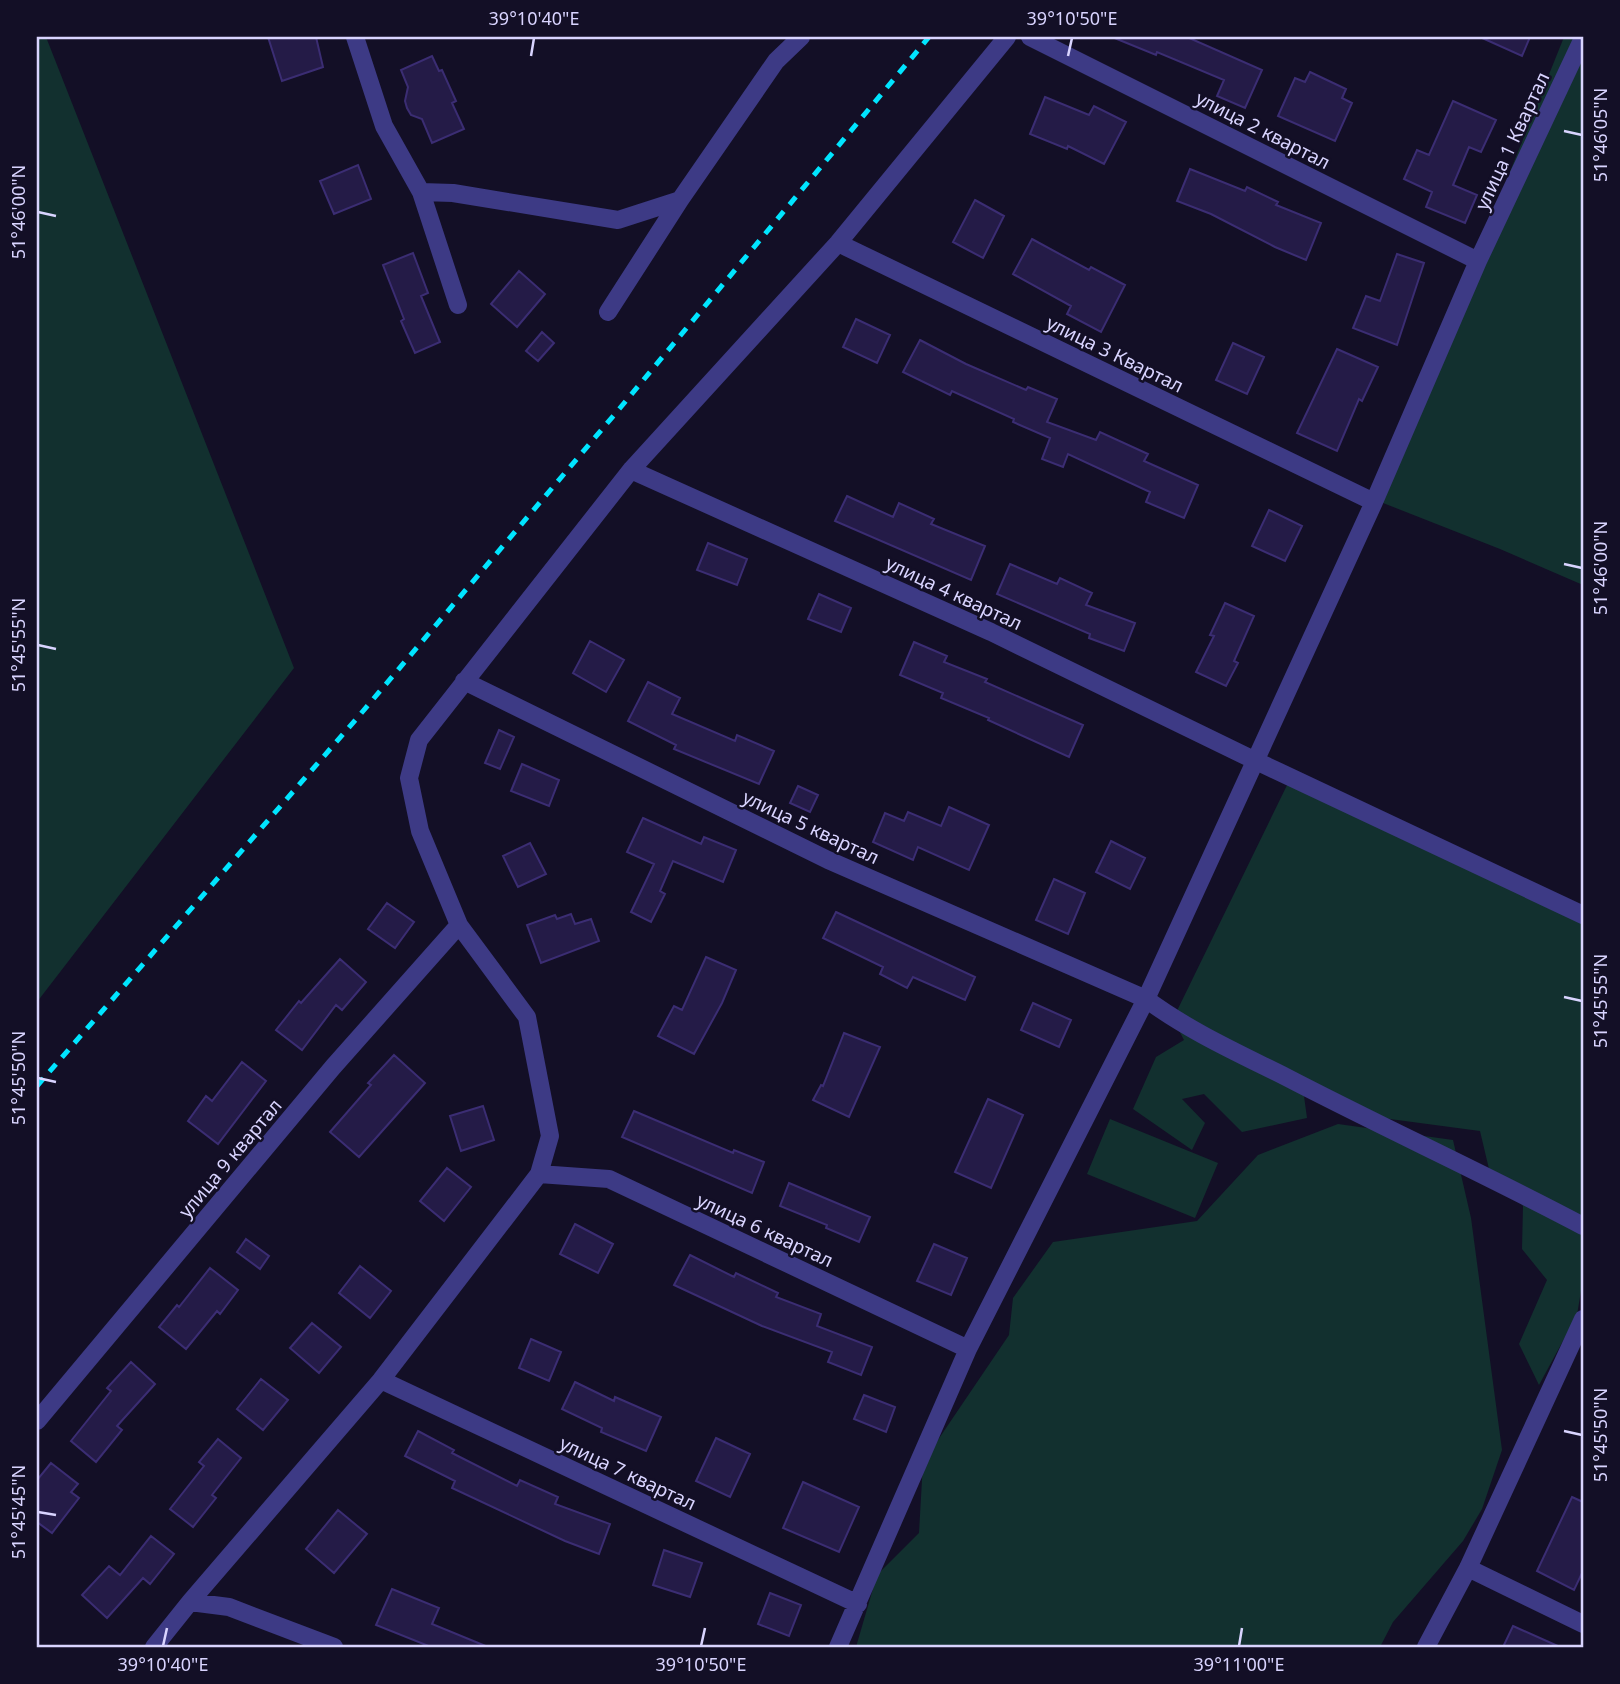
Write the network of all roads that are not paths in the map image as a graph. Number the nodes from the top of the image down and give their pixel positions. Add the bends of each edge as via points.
1 (355, 37) edge
2 (802, 37) edge
3 (1007, 37) edge
4 (1030, 37) edge
5 (1583, 38) edge
6 (421, 192) junction
7 (680, 200) junction
8 (838, 243) junction
9 (1478, 261) junction
10 (458, 305) dead end
11 (608, 312) dead end
12 (631, 470) junction
13 (1374, 502) junction
14 (464, 681) junction
15 (1256, 761) junction
16 (1583, 915) edge
17 (459, 925) junction
18 (1146, 999) junction
19 (539, 1174) junction
20 (1583, 1226) edge
21 (1583, 1319) edge
22 (968, 1349) junction
23 (381, 1380) junction
24 (37, 1421) edge
25 (1468, 1568) junction
26 (190, 1602) junction
27 (858, 1604) junction
28 (1583, 1624) edge
29 (154, 1647) edge
30 (334, 1647) edge
31 (838, 1647) edge
32 (1426, 1647) edge

1 - 6 street via 384,126
2 - 7 street via 776,61
3 - 8 street
4 - 9 street, улица 2 квартал
5 - 9 street, улица 1 Квартал
6 - 7 street via 453,193 618,220
6 - 10 street
7 - 11 street
8 - 12 street
8 - 13 street, улица 3 Квартал
9 - 13 street, улица 1 Квартал
12 - 14 street
12 - 15 street, улица 4 квартал via 991,632
13 - 15 street, улица 1 Квартал
14 - 17 street via 419,740 409,778 420,831
14 - 18 street, улица 5 квартал via 828,860
15 - 16 street, улица 4 квартал
15 - 18 street, улица 1 Квартал
17 - 19 street via 527,1017 550,1136
17 - 24 street, улица 9 квартал via 324,1078
18 - 20 street, улица 5 квартал via 1173,1019
18 - 22 street, улица 1 Квартал
19 - 22 street, улица 6 квартал via 609,1180
19 - 23 street
21 - 25 street
22 - 27 street, улица 1 Квартал
23 - 26 street
23 - 27 street, улица 7 квартал
25 - 28 street
25 - 32 street
26 - 29 street
26 - 30 street via 229,1607
27 - 31 street, улица 1 Квартал

